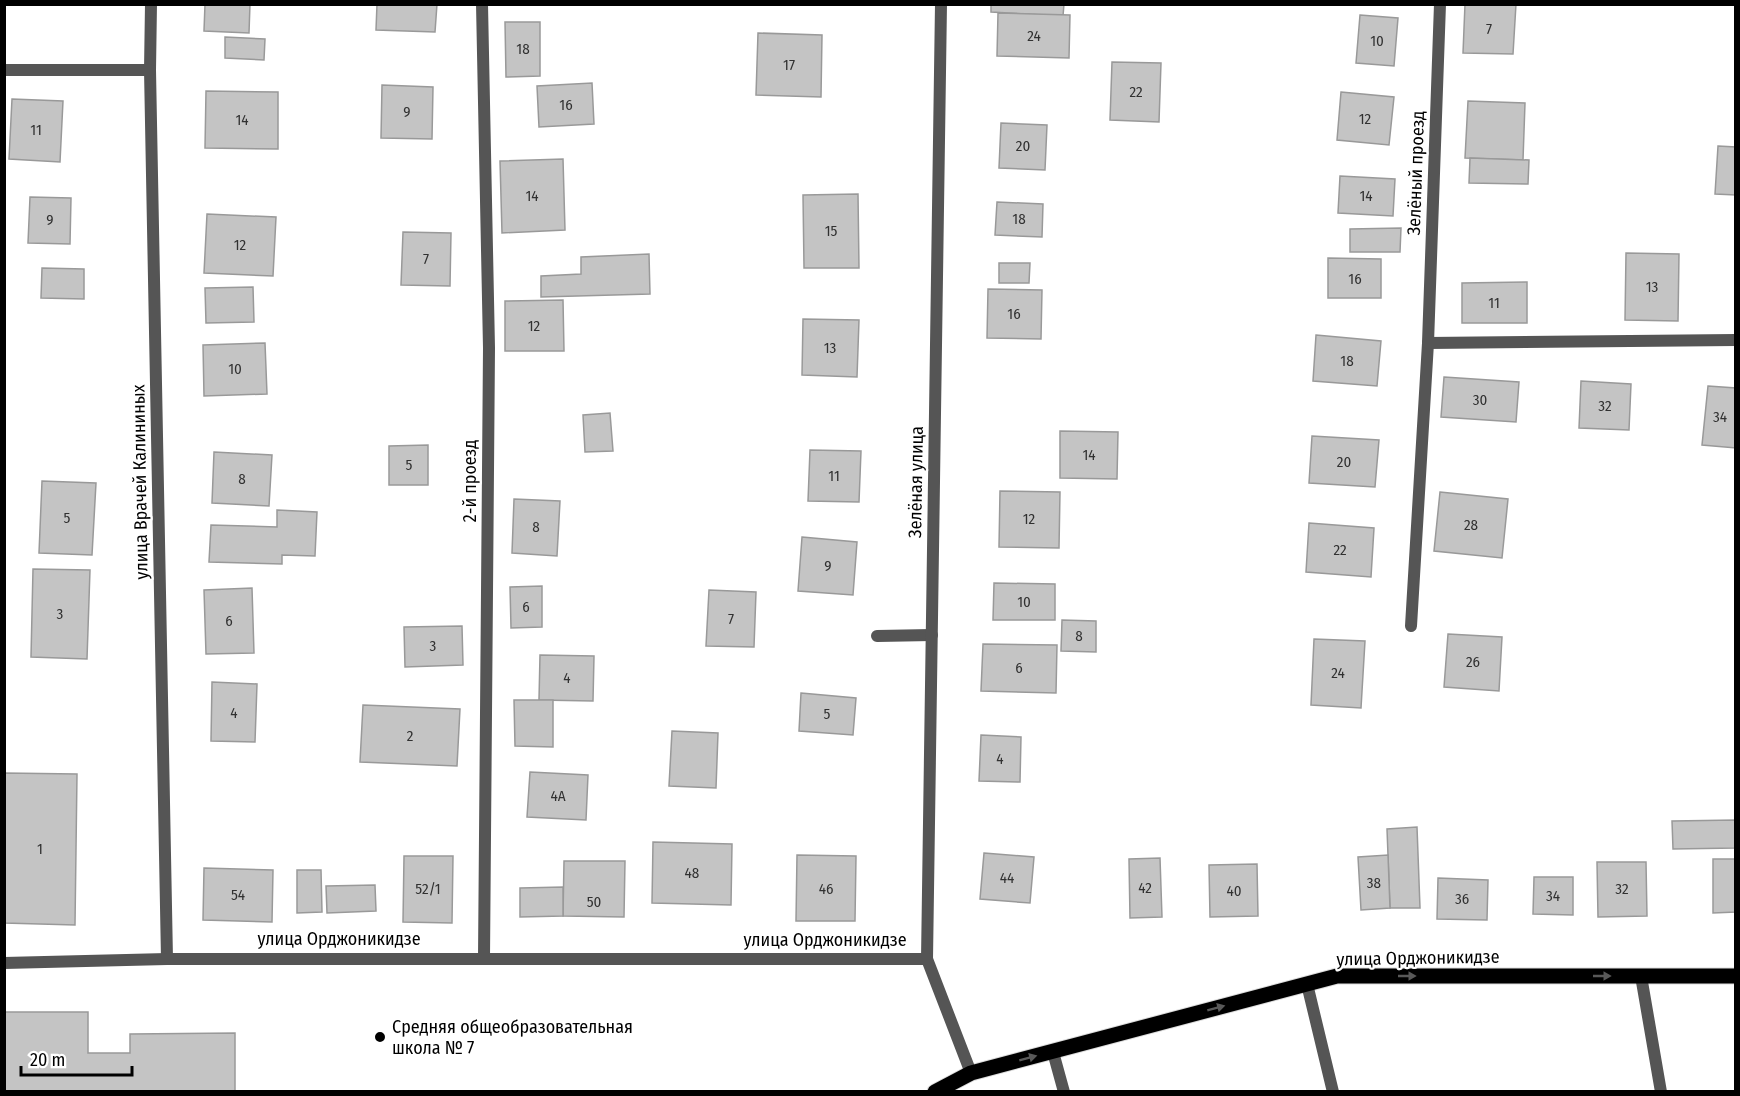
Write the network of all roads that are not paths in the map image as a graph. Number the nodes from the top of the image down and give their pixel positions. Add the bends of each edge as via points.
1 (151, 4) edge
2 (482, 4) edge
3 (941, 4) edge
4 (1440, 4) edge
5 (4, 70) edge
6 (150, 70) junction
7 (1736, 340) edge
8 (1428, 343) junction
9 (1411, 626) dead end
10 (932, 635) junction
11 (877, 636) dead end
12 (484, 958) junction
13 (167, 959) junction
14 (927, 959) junction
15 (4, 963) edge
16 (1641, 976) junction
17 (1736, 976) edge
18 (1307, 984) junction
19 (1053, 1052) junction
20 (971, 1073) junction
21 (935, 1092) edge
22 (1064, 1092) edge
23 (1333, 1092) edge
24 (1661, 1092) edge

1 - 6 street, улица Врачей Калининых
2 - 12 street, 2-й проезд via 489,348
3 - 10 street, Зелёная улица
4 - 8 street, Зелёный проезд
5 - 6 street
6 - 13 street, улица Врачей Калининых
7 - 8 street
8 - 9 street, Зелёный проезд
10 - 11 street
10 - 14 street, Зелёная улица
12 - 13 street, улица Орджоникидзе
12 - 14 street, улица Орджоникидзе
13 - 15 street, улица Орджоникидзе
14 - 20 street, улица Орджоникидзе
16 - 17 main road, улица Орджоникидзе
18 -> 16 main road, улица Орджоникидзе via 1337,976
16 - 24 street
19 -> 18 main road, улица Орджоникидзе
18 - 23 street
20 -> 19 main road, улица Орджоникидзе
19 - 22 street
20 - 21 main road

